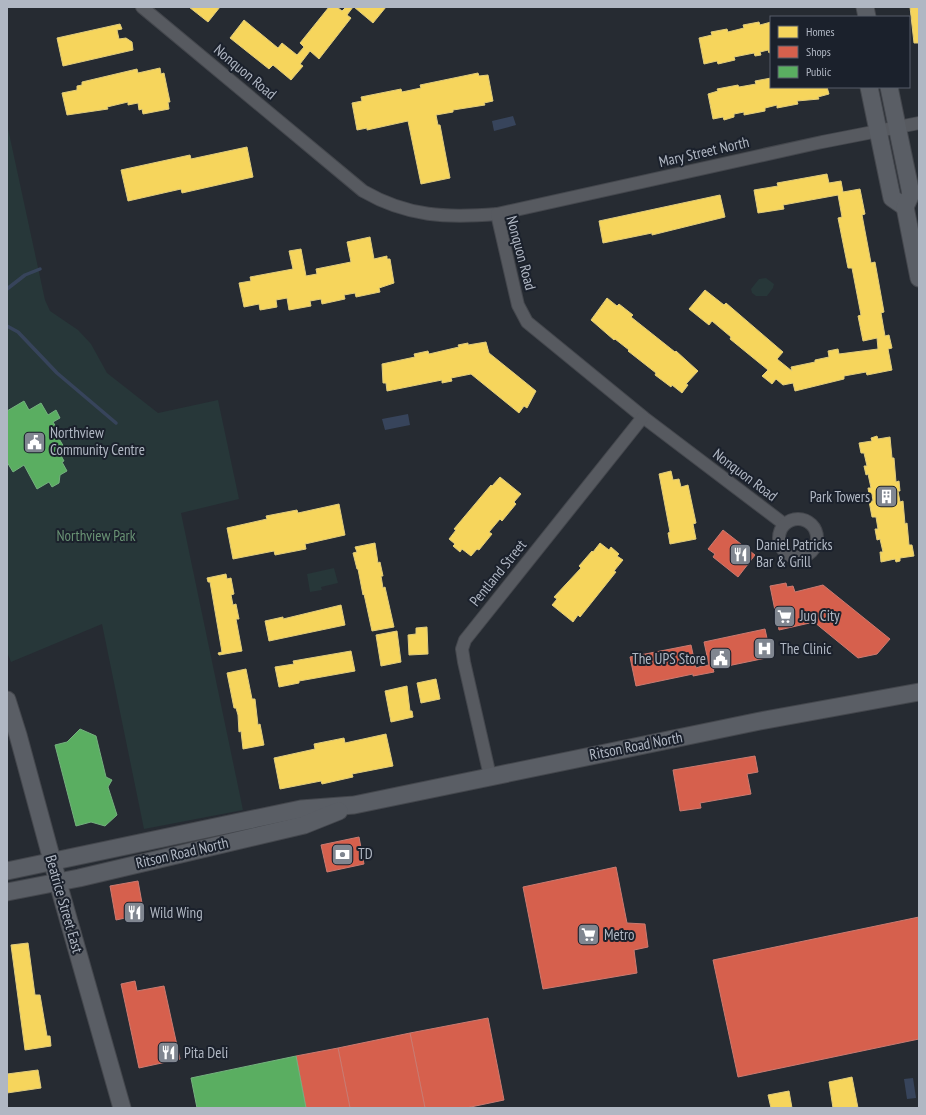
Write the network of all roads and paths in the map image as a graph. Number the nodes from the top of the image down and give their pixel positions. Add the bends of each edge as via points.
1 (142, 7) edge
2 (869, 88) edge
3 (889, 88) edge
4 (919, 123) edge
5 (898, 127) junction
6 (878, 131) junction
7 (905, 207) junction
8 (497, 214) junction
9 (919, 278) edge
10 (643, 417) junction
11 (784, 524) dead end
12 (919, 692) edge
13 (7, 700) edge
14 (490, 776) junction
15 (354, 805) junction
16 (52, 862) junction
17 (7, 871) edge
18 (58, 882) junction
19 (7, 892) edge
20 (122, 1108) edge

1 - 8 street, Nonquon Road via 363,190 379,200 407,210 448,217
2 - 6 main road
3 - 5 main road
4 - 5 street, Mary Street North
5 - 6 street, Mary Street North
5 - 7 main road via 911,194
6 - 7 main road via 892,198
6 - 8 street, Mary Street North
7 - 9 main road
8 - 10 street, Nonquon Road via 521,314 527,322
10 - 11 street, Nonquon Road
10 - 14 street, Pentland Street via 465,640 462,649 464,662
12 - 14 main road, Ritson Road North via 760,721
13 - 16 main road, Beatrice Street East
14 - 15 main road, Ritson Road North
15 - 16 main road, Ritson Road North via 301,809
15 - 18 main road, Ritson Road North via 304,825
16 - 17 main road, Ritson Road North
16 - 18 main road, Beatrice Street East
18 - 19 main road, Ritson Road North
18 - 20 main road, Beatrice Street East

